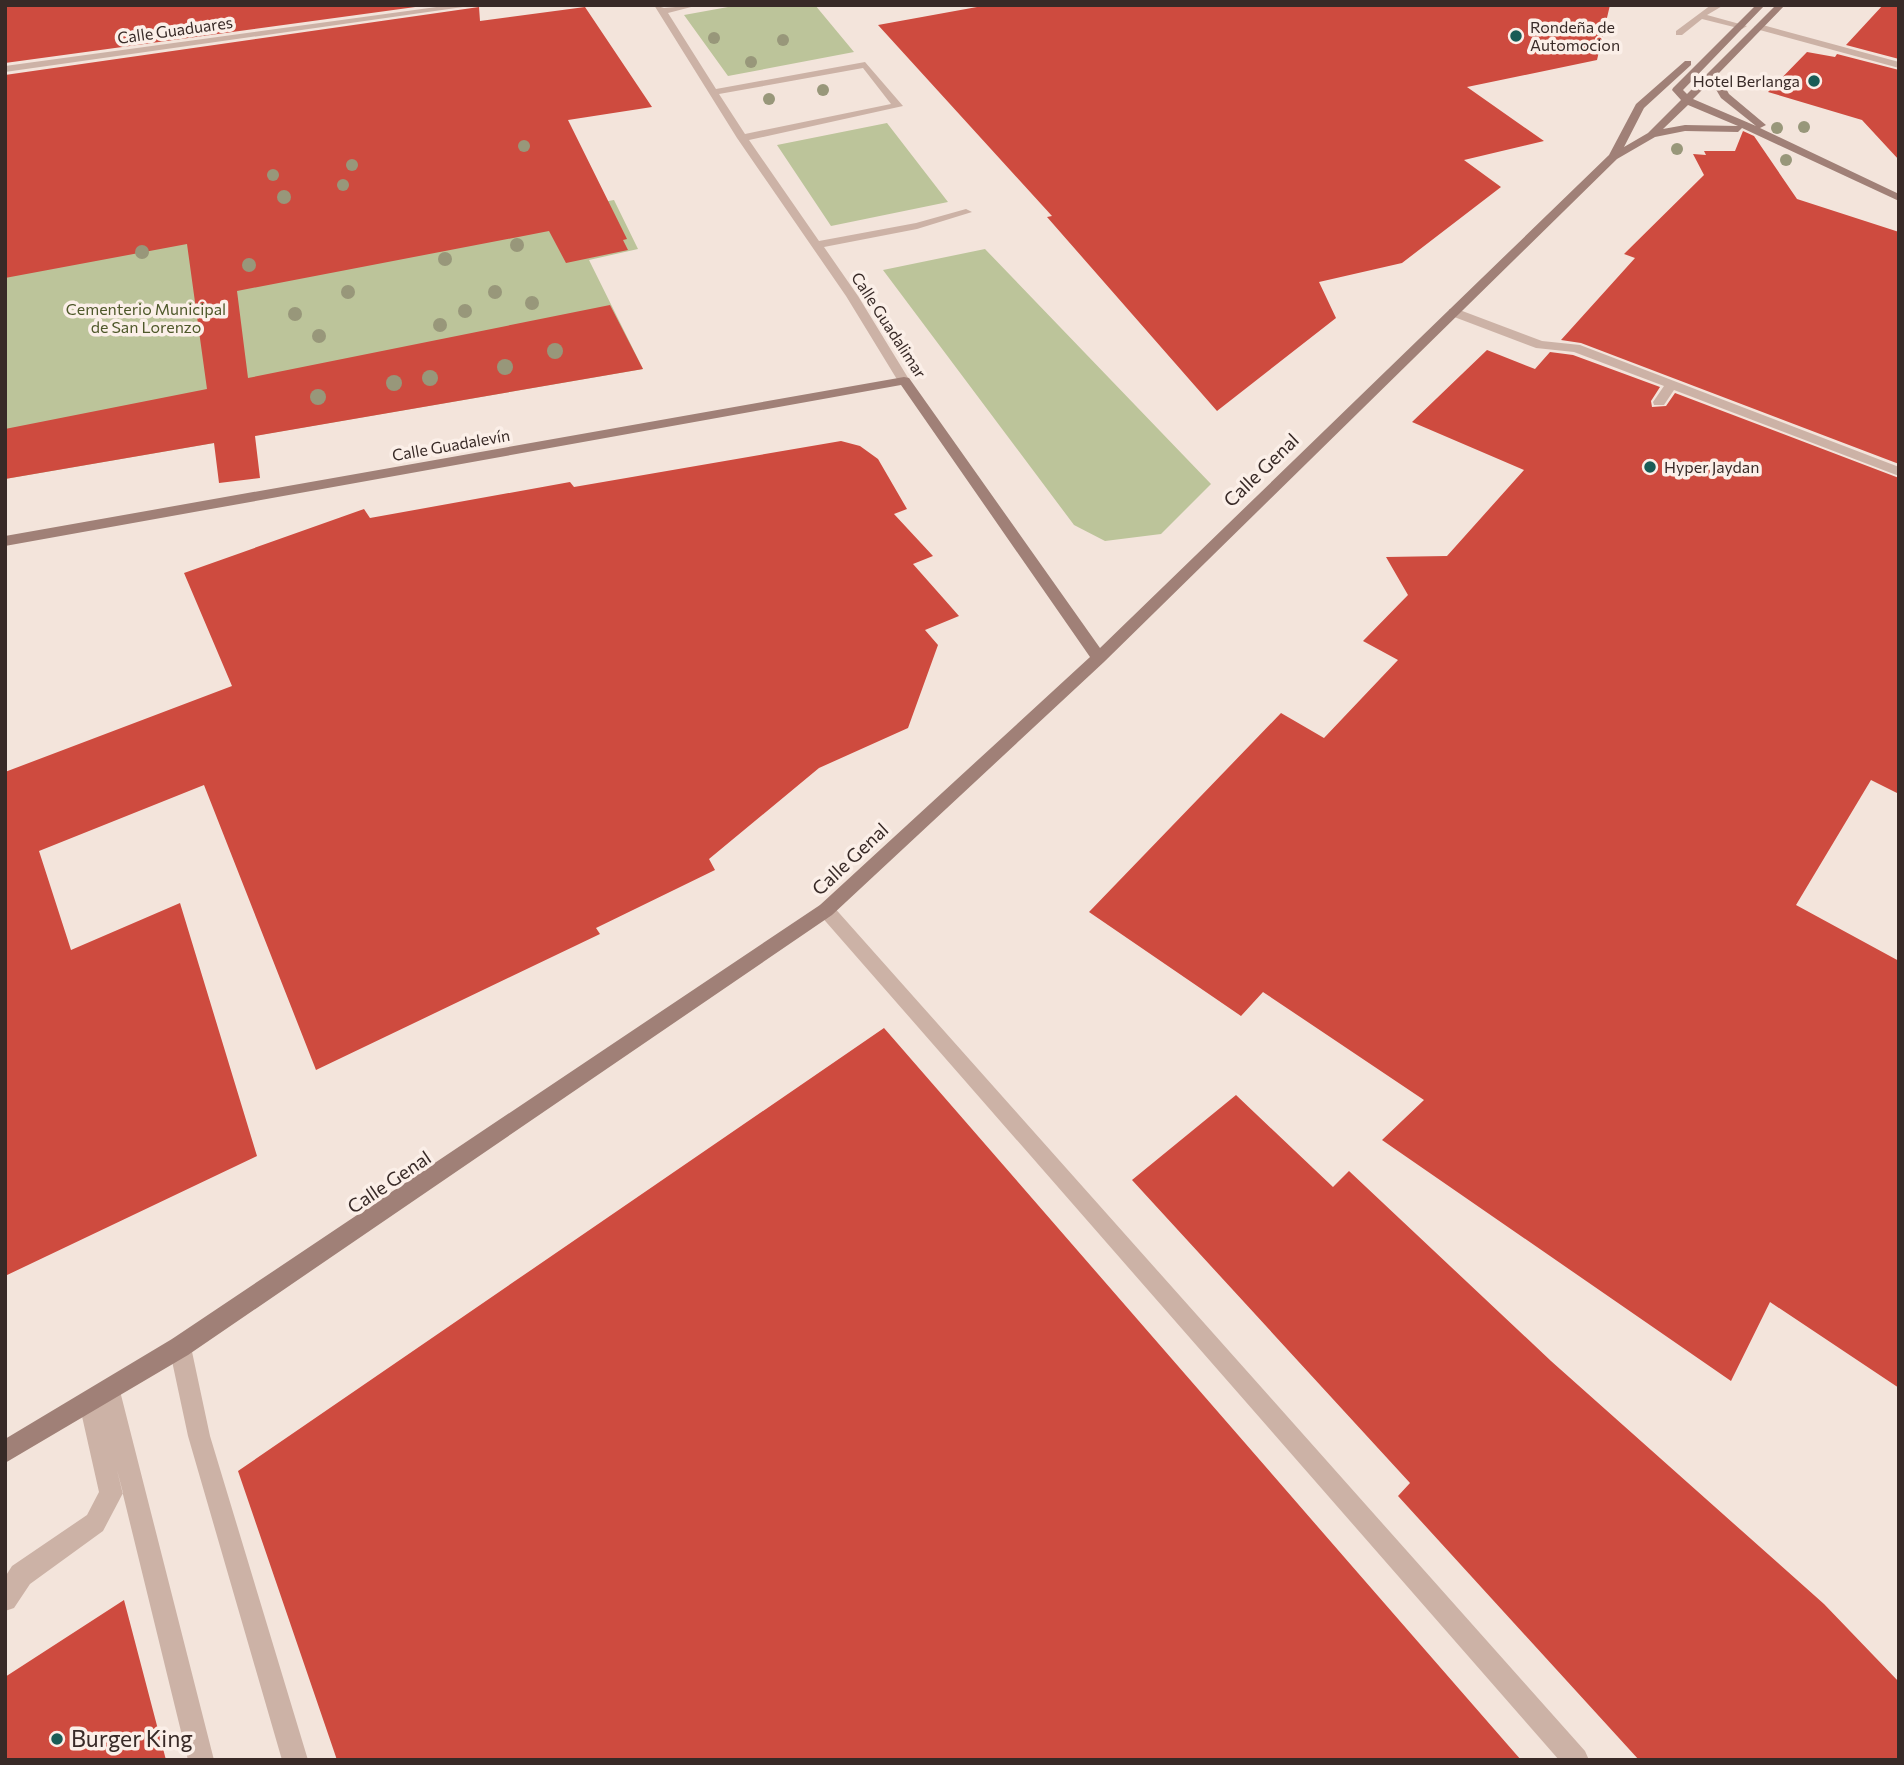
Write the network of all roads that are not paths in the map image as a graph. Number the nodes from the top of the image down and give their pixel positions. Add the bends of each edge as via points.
1 (473, 5) edge
2 (695, 5) edge
3 (1720, 5) edge
4 (1761, 5) edge
5 (1781, 5) edge
6 (660, 8) edge
7 (1700, 16) junction
8 (1759, 27) junction
9 (1738, 30) junction
10 (1679, 33) dead end
11 (1899, 65) edge
12 (5, 69) edge
13 (1713, 75) junction
14 (714, 92) junction
15 (1688, 101) junction
16 (1652, 135) junction
17 (743, 138) junction
18 (1782, 141) junction
19 (1613, 158) junction
20 (1899, 198) edge
21 (966, 212) dead end
22 (815, 245) junction
23 (1453, 312) junction
24 (904, 381) junction
25 (1672, 385) junction
26 (1659, 402) dead end
27 (1899, 472) edge
28 (5, 541) edge
29 (1098, 658) junction
30 (827, 910) junction
31 (180, 1347) junction
32 (100, 1397) junction
33 (5, 1452) edge
34 (5, 1599) edge
35 (201, 1760) edge
36 (295, 1760) edge
37 (1576, 1760) edge

1 - 12 street, Calle Guaduares
2 - 6 street
3 - 7 street
4 - 9 main road, Calle Genal
5 - 8 main road, Calle Genal
6 - 14 street, Calle Guadalimar
7 - 9 street
7 - 10 street
8 - 11 street
8 - 13 main road, Calle Genal
9 - 15 main road, Calle Genal via 1677,90
9 - 19 main road, Calle Genal via 1710,44 1640,106
13 - 15 main road, Calle Genal
13 - 18 main road via 1738,109
14 - 17 street, Calle Guadalimar
14 - 17 street via 865,65 898,106
15 - 16 main road, Calle Genal
15 - 18 main road
16 - 18 main road via 1719,127
16 - 19 main road, Calle Genal
17 - 22 street, Calle Guadalimar
18 - 20 main road
19 - 23 main road, Calle Genal
21 - 22 street
22 - 24 street, Calle Guadalimar
23 - 25 street via 1539,345 1576,348
23 - 29 main road, Calle Genal
24 - 28 main road, Calle Guadalevín
24 - 29 main road, Calle Guadalimar
25 - 26 street
25 - 27 street
29 - 30 main road, Calle Genal
30 - 31 main road, Calle Genal
30 - 37 street
31 - 32 main road, Calle Genal
31 - 36 street via 199,1436
32 - 33 main road, Calle Genal
32 - 34 street via 111,1493 95,1523 21,1575
32 - 35 street

